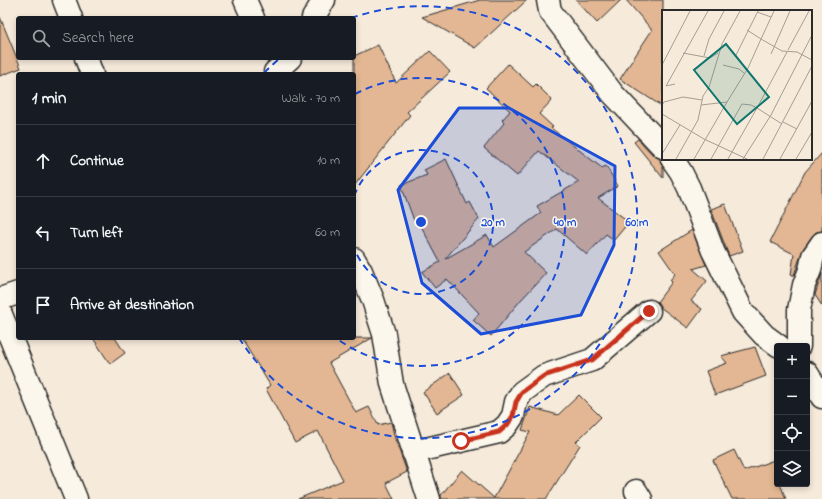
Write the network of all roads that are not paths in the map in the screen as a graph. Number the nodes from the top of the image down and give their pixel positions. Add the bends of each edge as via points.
1 (64, 0) edge
2 (245, 0) edge
3 (324, 0) edge
4 (548, 0) edge
5 (70, 16) edge
6 (252, 16) edge
7 (314, 16) edge
8 (87, 60) edge
9 (91, 72) edge
10 (662, 146) edge
11 (673, 160) edge
12 (822, 243) edge
13 (356, 262) edge
14 (16, 295) edge
15 (0, 299) edge
16 (649, 311) dead end
17 (0, 312) edge
18 (775, 343) edge
19 (799, 343) edge
20 (810, 378) edge
21 (822, 396) edge
22 (413, 452) junction
23 (76, 499) edge
24 (429, 499) edge

1 - 5 street
2 - 6 street
3 - 7 street
4 - 10 street via 550,11 613,94
8 - 9 street
11 - 18 street via 682,172 713,251 743,312
12 - 19 street via 813,256 804,285 799,310
13 - 22 street via 373,300 384,334 392,384
14 - 15 street
16 - 22 street via 592,360 544,376 522,392 510,420 499,432
17 - 23 street
20 - 21 street
22 - 24 street

